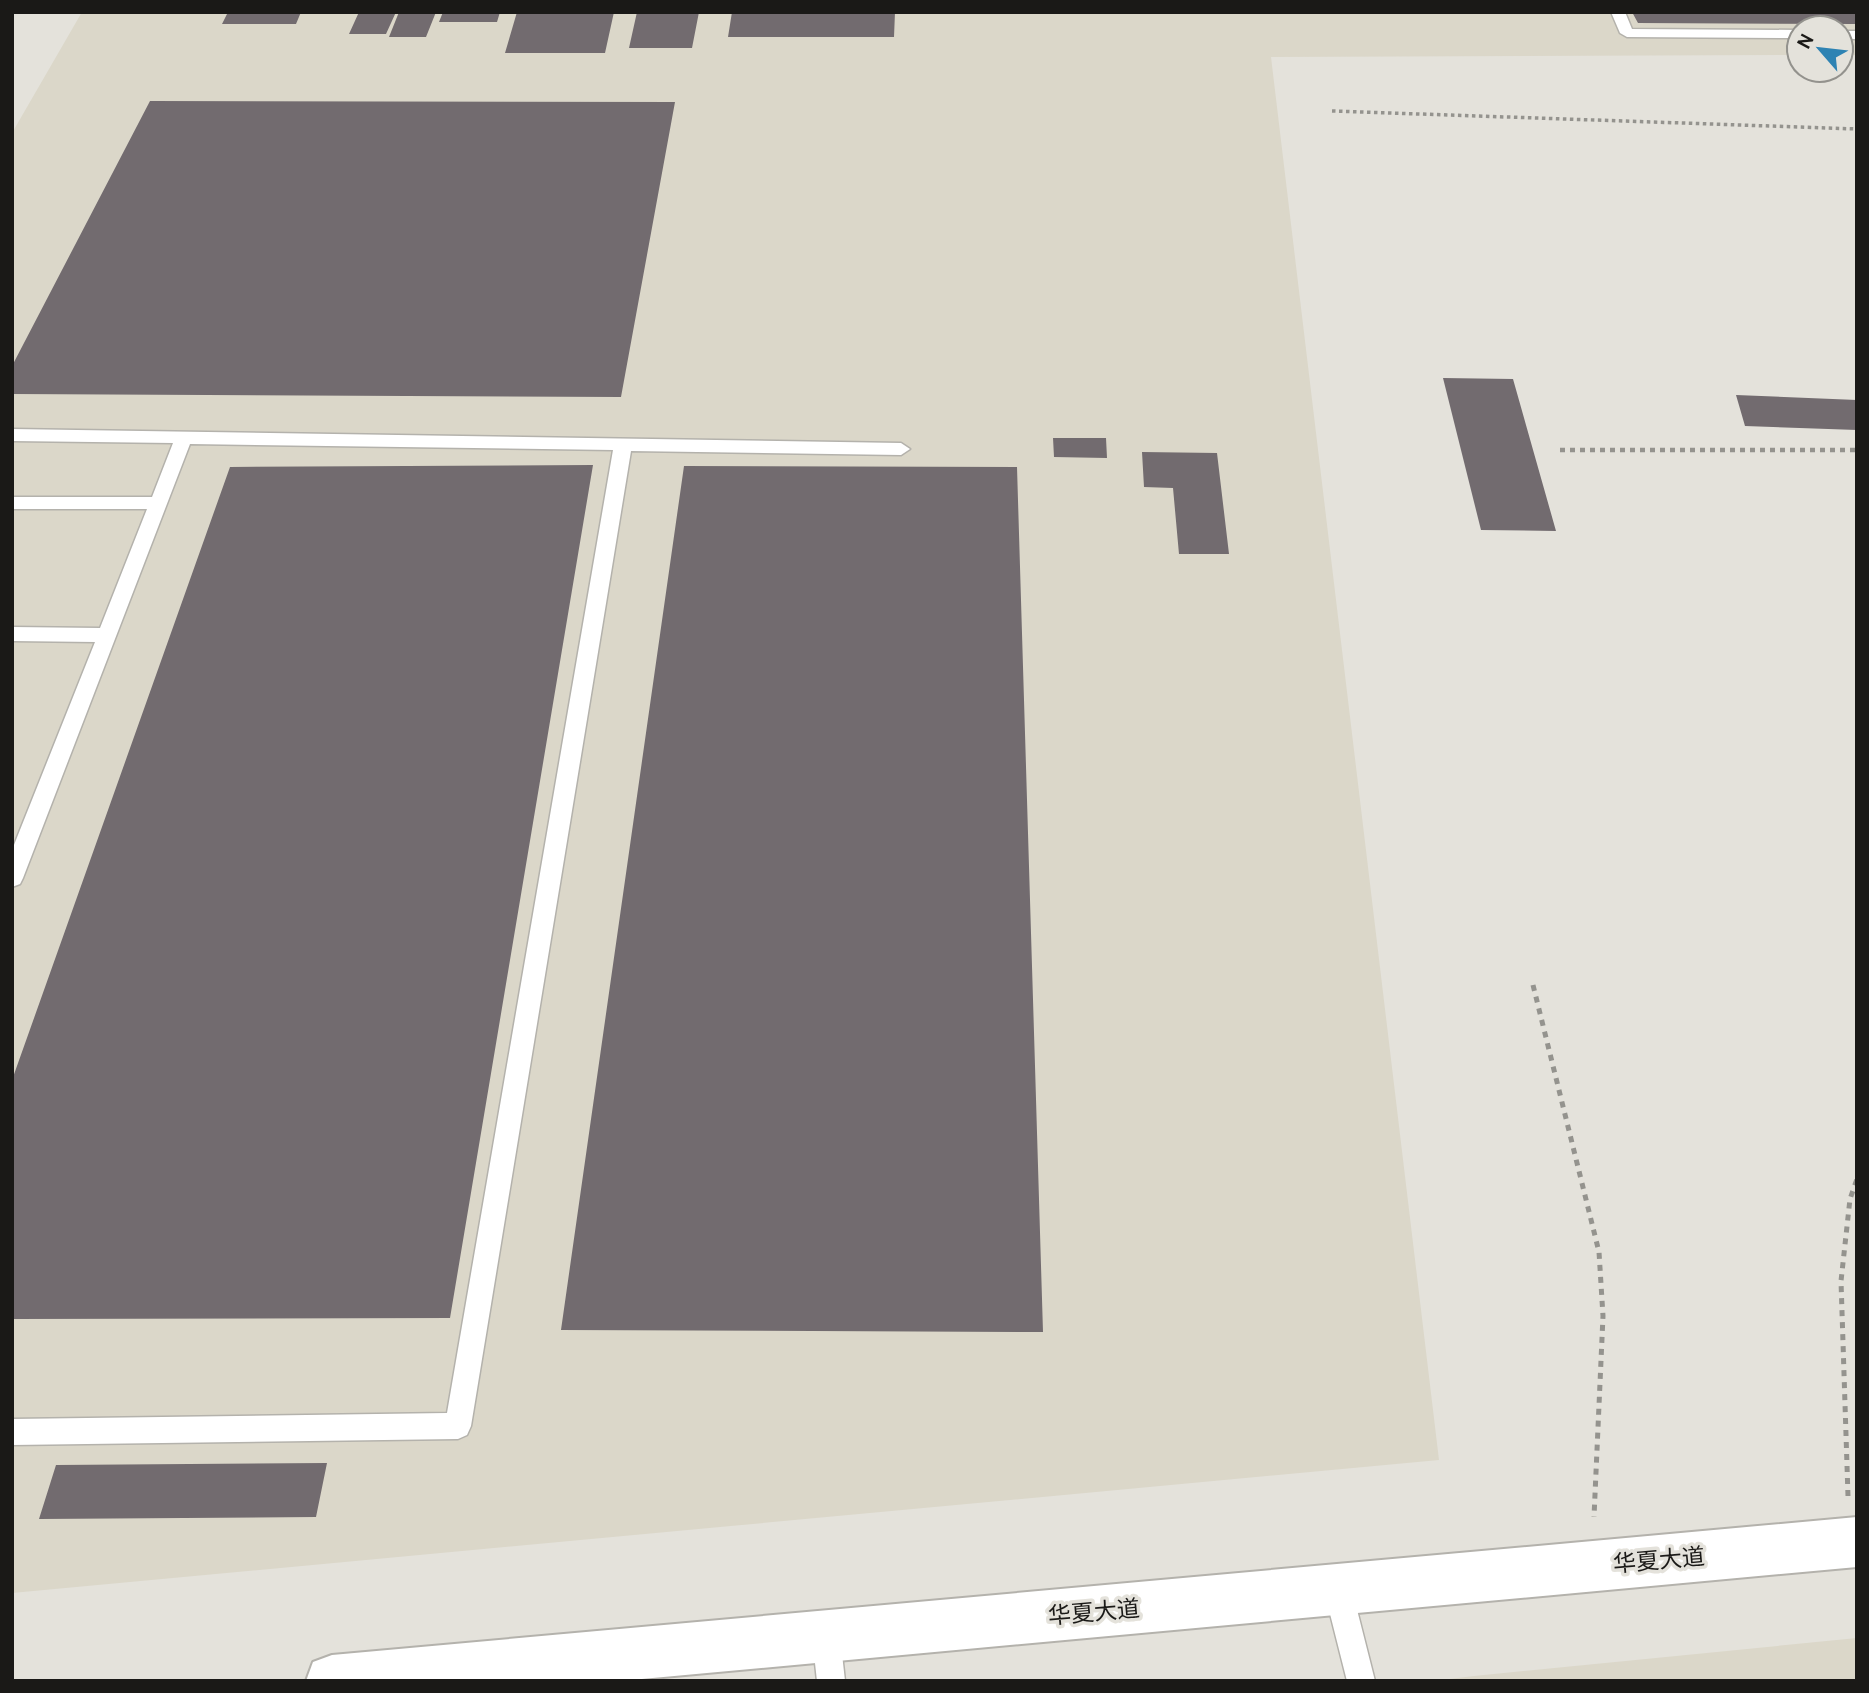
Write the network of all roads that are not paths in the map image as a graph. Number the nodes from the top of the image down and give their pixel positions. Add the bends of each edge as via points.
1 (1618, 12) edge
2 (1785, 34) edge
3 (12, 435) edge
4 (184, 438) junction
5 (624, 445) junction
6 (901, 449) dead end
7 (12, 503) edge
8 (158, 503) junction
9 (12, 634) edge
10 (107, 635) junction
11 (12, 878) edge
12 (12, 1432) edge
13 (1853, 1542) edge
14 (1338, 1590) junction
15 (829, 1658) edge
16 (332, 1681) edge
17 (1361, 1681) edge

1 - 2 lane via 1627,33
3 - 4 lane
4 - 5 lane
4 - 8 lane
5 - 6 lane
5 - 12 lane via 458,1426
7 - 8 lane
8 - 10 lane
9 - 10 lane
10 - 11 lane
13 - 14 street, 华夏大道
14 - 15 street, 华夏大道
14 - 17 lane
15 - 16 street, 华夏大道

